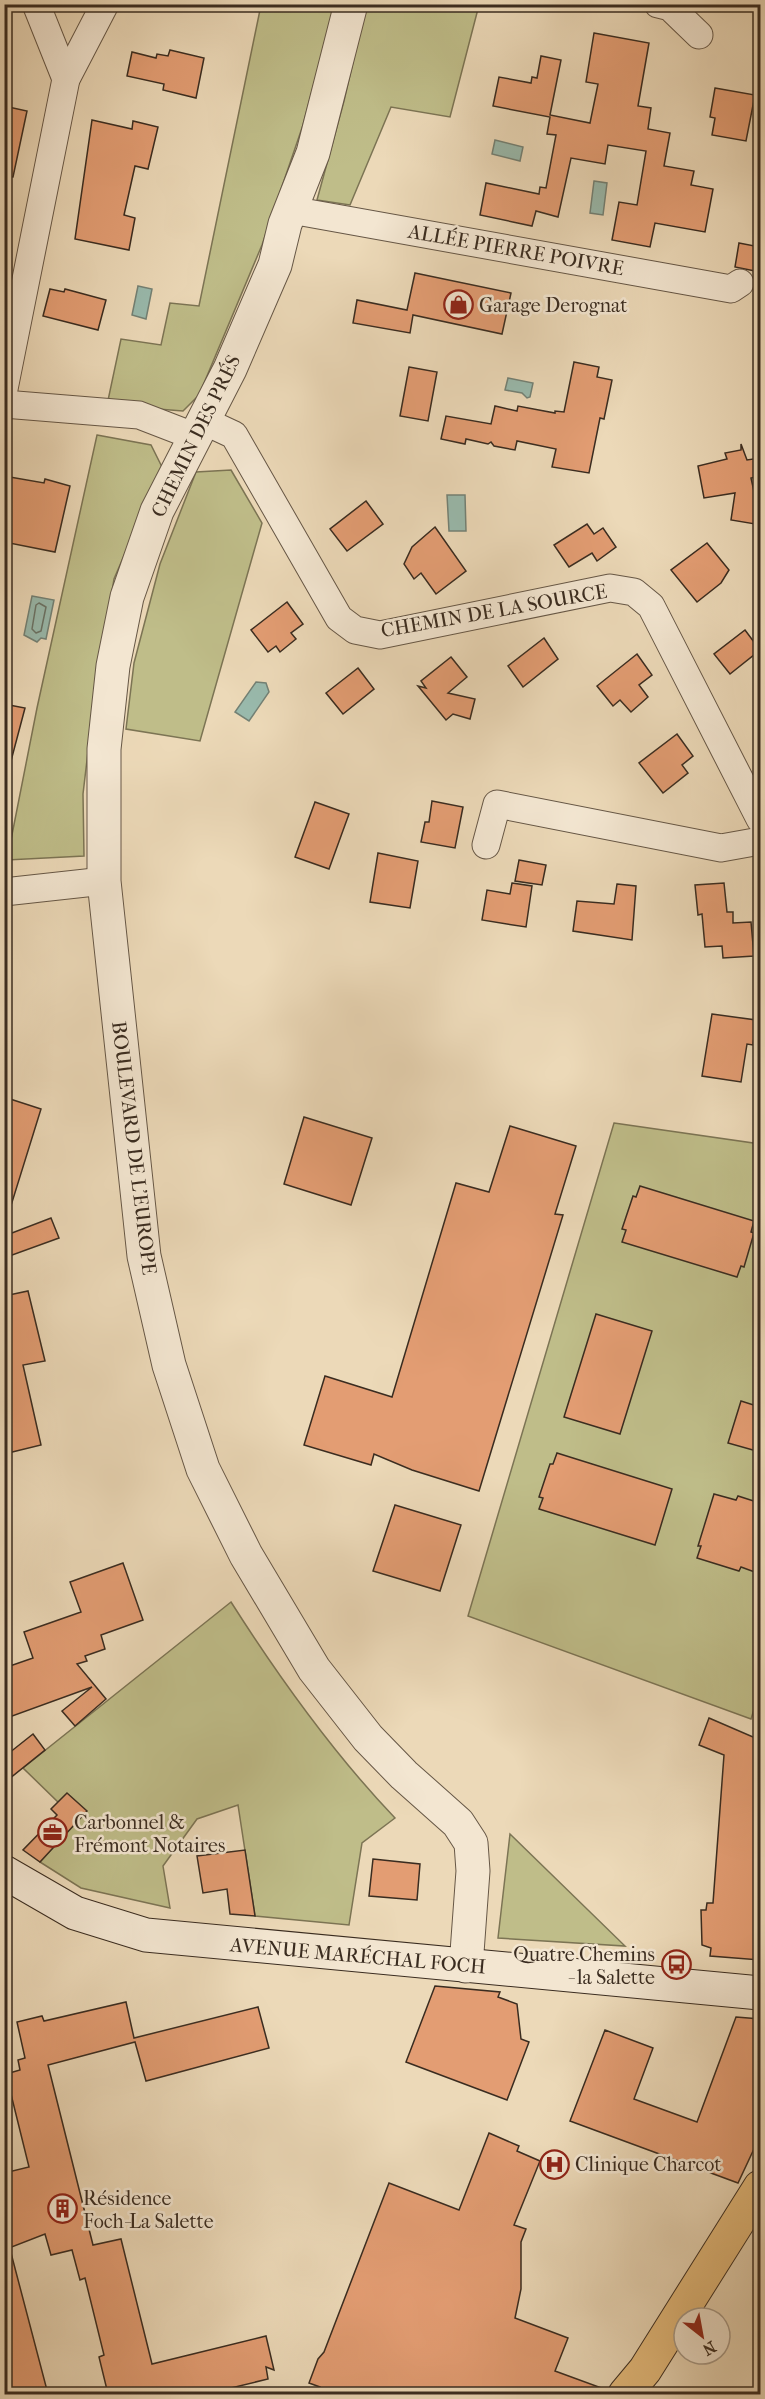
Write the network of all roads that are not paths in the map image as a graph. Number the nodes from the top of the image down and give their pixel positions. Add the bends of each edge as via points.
1 (36, 4) edge
2 (105, 4) edge
3 (351, 4) edge
4 (658, 4) edge
5 (699, 35) dead end
6 (66, 79) junction
7 (291, 210) junction
8 (740, 283) dead end
9 (4, 389) edge
10 (4, 404) edge
11 (200, 429) junction
12 (760, 819) edge
13 (760, 841) edge
14 (486, 845) dead end
15 (104, 881) junction
16 (4, 892) edge
17 (4, 1872) edge
18 (466, 1966) junction
19 (760, 1993) edge
20 (760, 2187) edge
21 (625, 2394) edge

1 - 6 street
2 - 6 street
3 - 7 street, CHEMIN DES PRÉS via 313,153
4 - 5 street via 670,7
6 - 9 street
7 - 8 street, ALLÉE PIERRE POIVRE via 731,290
7 - 11 street, CHEMIN DES PRÉS via 275,265
10 - 11 street, CHEMIN DE LA SOURCE via 139,416
11 - 12 street, CHEMIN DE LA SOURCE via 234,435 339,618 355,630 380,635 610,588 634,592 651,606
11 - 15 street, CHEMIN DES PRÉS via 157,511 127,597 113,666 104,749
13 - 14 street via 722,848 497,804
15 - 16 street
15 - 18 street, BOULEVARD DE L'EUROPE via 144,1256 169,1365 204,1469 246,1555 314,1669 368,1738 458,1823 471,1842 474,1871
17 - 18 street, AVENUE MARÉCHAL FOCH via 75,1913 146,1935
18 - 19 street, AVENUE MARÉCHAL FOCH
20 - 21 main road via 645,2370

